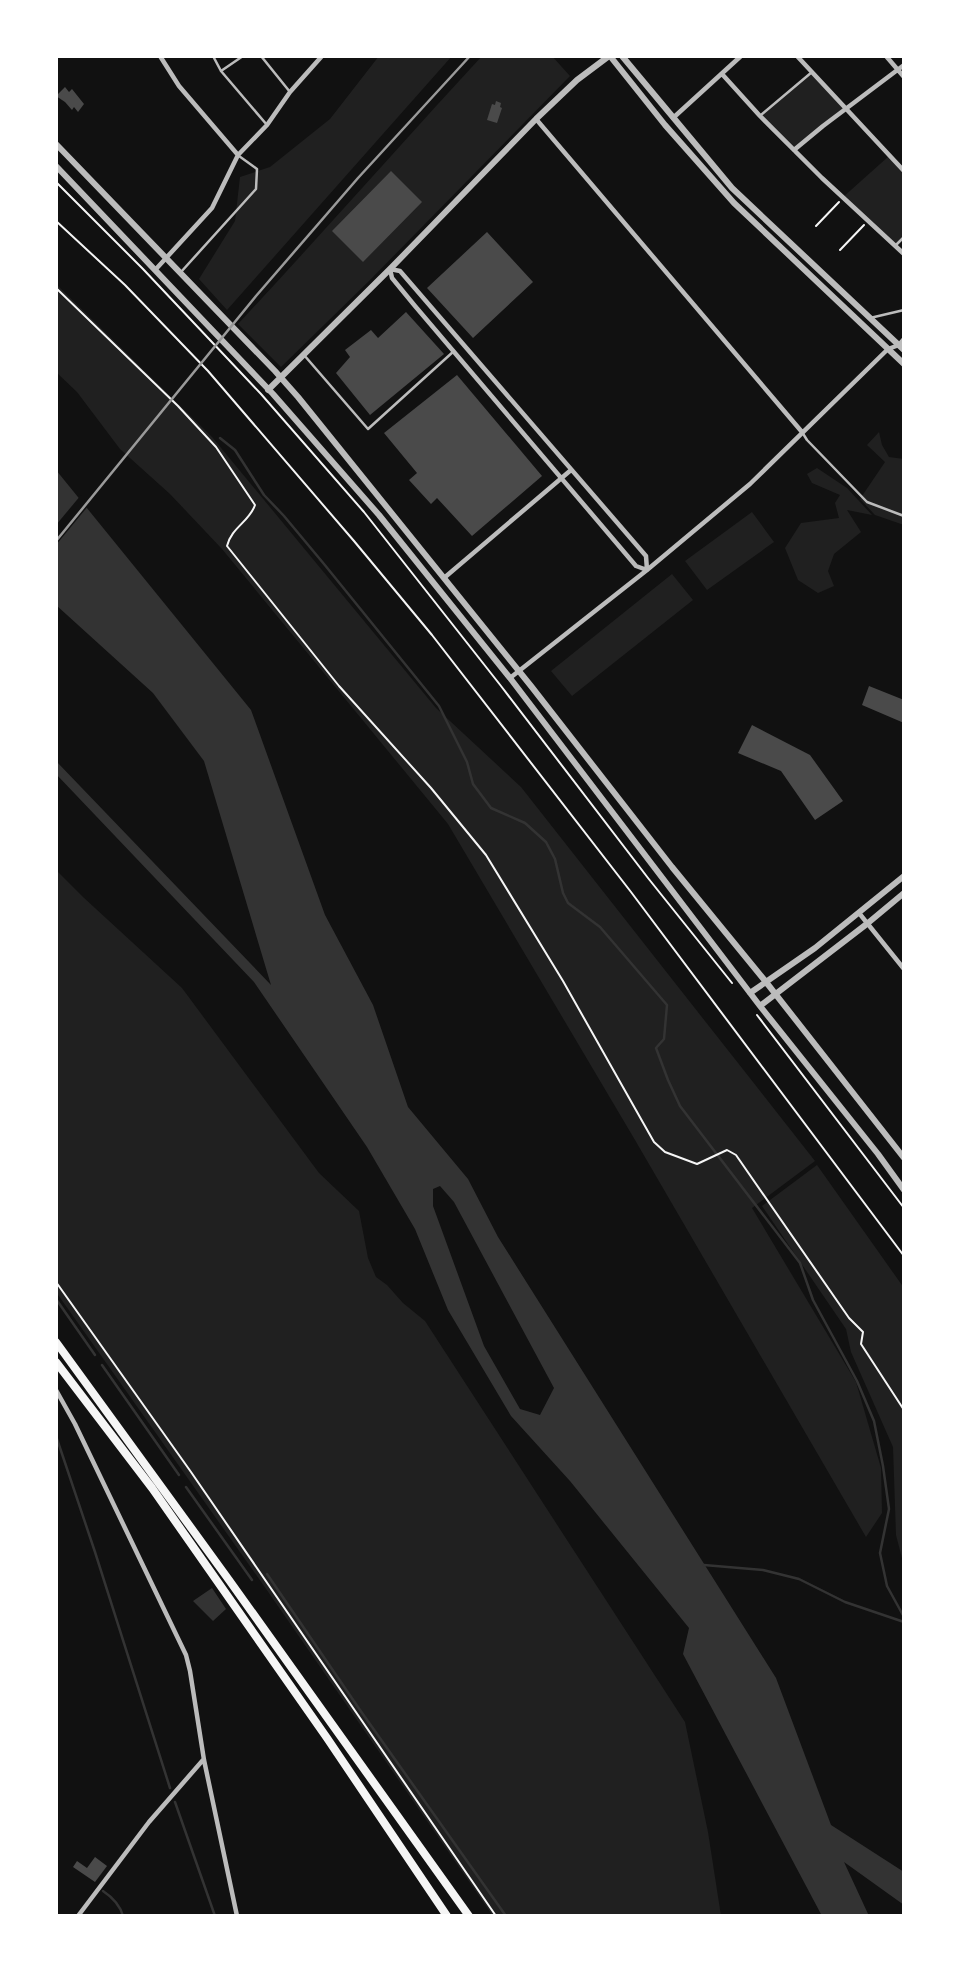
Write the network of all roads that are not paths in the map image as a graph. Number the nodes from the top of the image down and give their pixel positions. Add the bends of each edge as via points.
1 (160, 56) edge
2 (213, 56) edge
3 (243, 56) edge
4 (261, 56) edge
5 (322, 56) edge
6 (610, 56) edge
7 (622, 56) edge
8 (741, 56) edge
9 (797, 56) edge
10 (886, 56) edge
11 (904, 65) edge
12 (898, 70) junction
13 (221, 71) junction
14 (812, 72) junction
15 (722, 74) junction
16 (904, 77) edge
17 (290, 92) junction
18 (845, 110) junction
19 (760, 116) junction
20 (673, 118) junction
21 (536, 119) junction
22 (267, 125) junction
23 (56, 144) edge
24 (794, 150) junction
25 (238, 155) junction
26 (56, 166) edge
27 (904, 172) edge
28 (904, 237) edge
29 (894, 247) junction
30 (904, 254) edge
31 (167, 258) junction
32 (156, 269) junction
33 (390, 269) junction
34 (181, 272) junction
35 (904, 310) edge
36 (870, 318) junction
37 (902, 345) edge
38 (888, 349) junction
39 (454, 351) junction
40 (304, 355) junction
41 (904, 364) edge
42 (282, 378) junction
43 (268, 390) junction
44 (802, 432) junction
45 (571, 470) junction
46 (562, 478) junction
47 (904, 516) edge
48 (647, 570) junction
49 (443, 579) junction
50 (518, 671) junction
51 (510, 678) junction
52 (904, 876) edge
53 (904, 893) edge
54 (859, 913) junction
55 (868, 923) junction
56 (904, 969) edge
57 (766, 982) junction
58 (750, 993) junction
59 (775, 994) junction
60 (757, 1008) junction
61 (904, 1158) edge
62 (904, 1190) edge
63 (56, 1342) edge
64 (56, 1362) edge
65 (56, 1391) edge
66 (204, 1760) junction
67 (78, 1916) edge
68 (237, 1916) edge
69 (447, 1916) edge
70 (469, 1916) edge

1 - 25 street via 179,86
2 - 13 lane
3 - 13 lane
4 - 17 lane
5 - 17 street
6 - 21 street
6 - 38 street via 734,203
7 - 20 street
8 - 15 street
9 - 14 street
10 - 12 street
11 - 12 street
12 - 16 street
12 - 18 street
13 - 22 lane
14 - 18 street
14 - 19 lane
15 - 19 street
15 - 20 street
17 - 22 street
18 - 24 street
18 - 27 street
19 - 24 street
20 - 36 street via 732,188
21 - 33 street
21 - 44 street
22 - 25 street
23 - 31 street
24 - 29 street
25 - 31 street via 212,208
25 - 34 lane via 257,169 256,189
26 - 32 street
28 - 29 lane
29 - 30 street
31 - 32 street
31 - 34 street
32 - 43 street
33 - 39 street via 392,278
33 - 40 street
33 - 45 street via 400,271
34 - 42 street
35 - 36 lane
36 - 37 street
37 - 38 street
38 - 41 street
38 - 44 street
39 - 40 lane via 368,429
39 - 46 street
40 - 42 street
42 - 43 street
42 - 49 street
43 - 51 street via 379,515
44 - 47 lane via 867,502
44 - 48 street via 750,484
45 - 46 street
45 - 48 street via 646,556
46 - 48 street via 636,566
46 - 49 street
48 - 50 street
49 - 50 street
50 - 51 street
50 - 57 street
51 - 58 street
52 - 54 street
53 - 55 street
54 - 55 street
54 - 57 street
55 - 56 street
55 - 59 street
57 - 58 street
57 - 59 street
58 - 60 street
59 - 60 street
59 - 61 street
60 - 62 street
63 - 70 highway
64 - 69 highway via 152,1488
65 - 66 street via 186,1655
66 - 67 street via 149,1822
66 - 68 street

